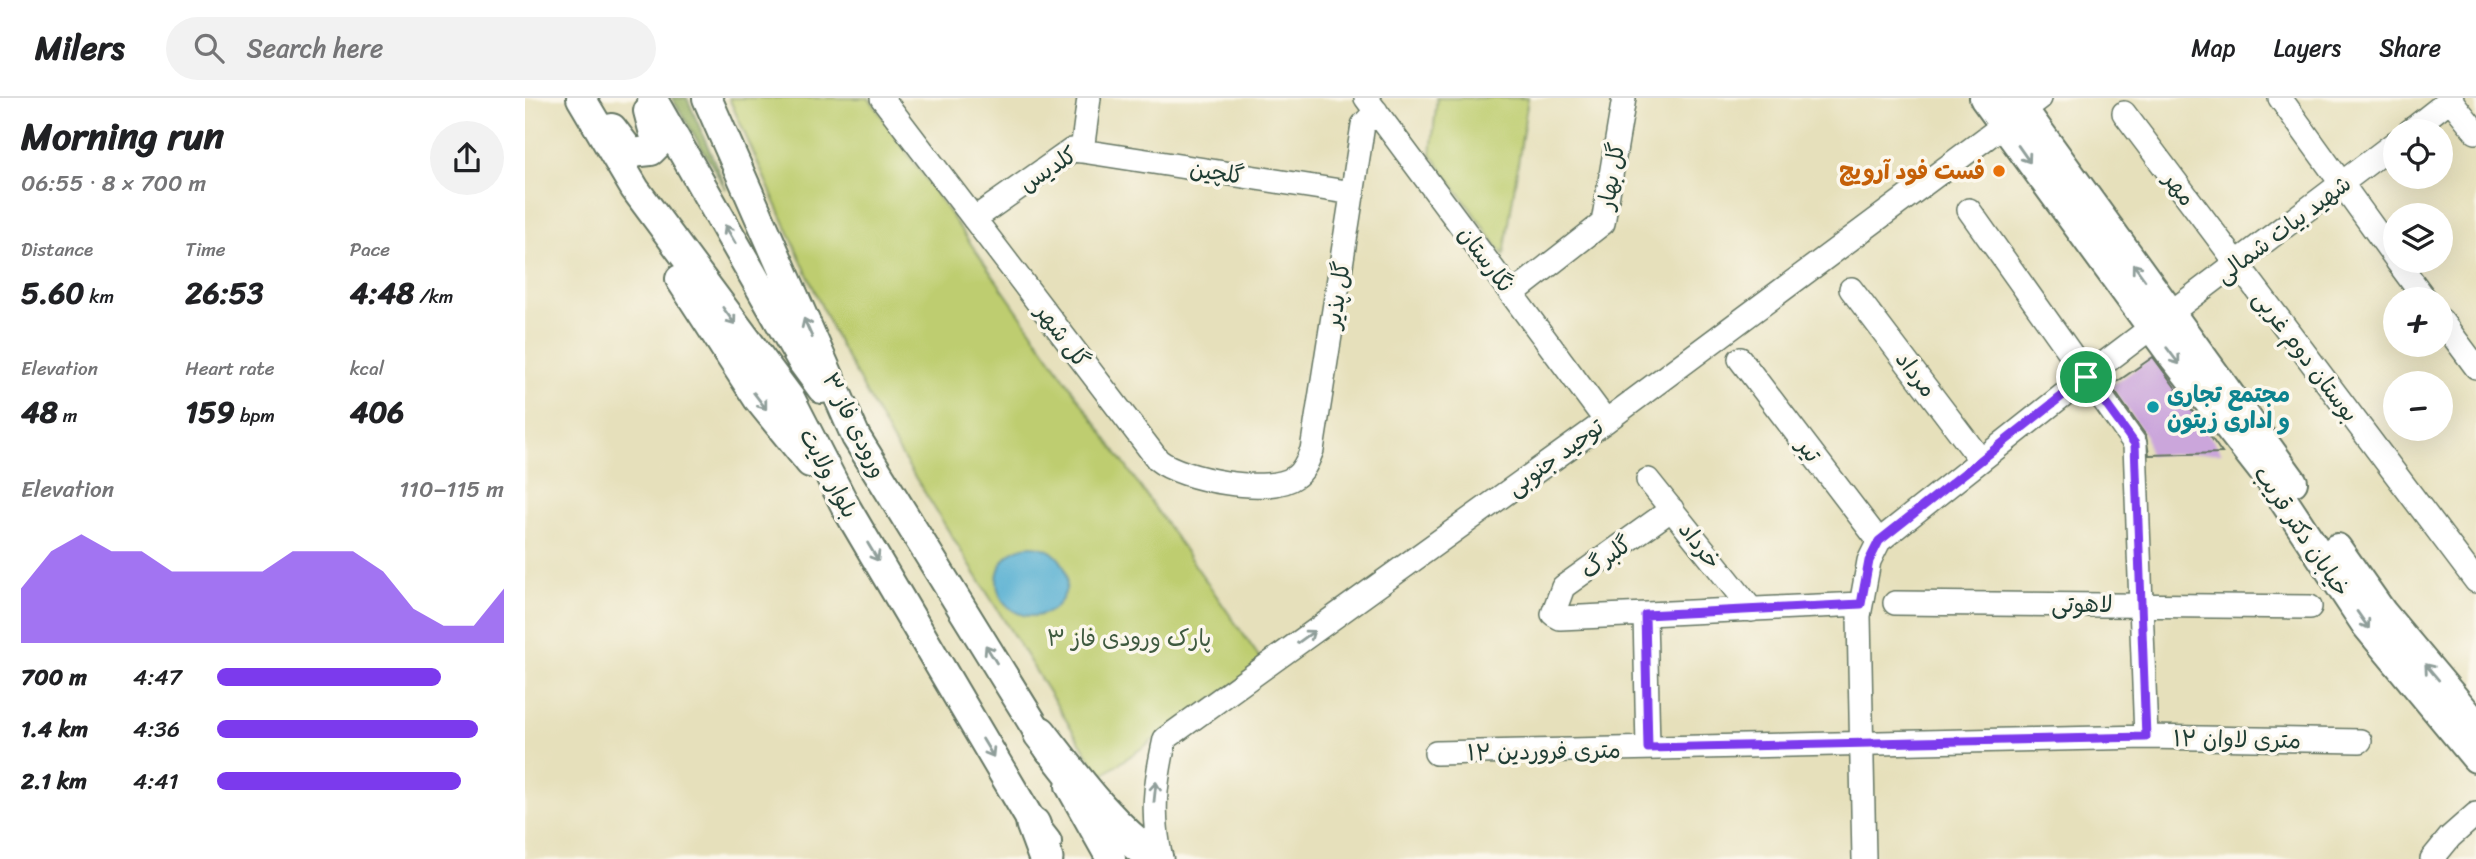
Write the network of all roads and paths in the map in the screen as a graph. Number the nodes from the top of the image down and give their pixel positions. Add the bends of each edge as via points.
1 (562, 98) edge
2 (581, 98) edge
3 (589, 98) edge
4 (644, 98) edge
5 (652, 98) edge
6 (707, 98) edge
7 (882, 98) edge
8 (1089, 98) edge
9 (1624, 98) edge
10 (1984, 98) edge
11 (2280, 98) edge
12 (2450, 99) edge
13 (1371, 105) edge
14 (2020, 107) edge
15 (2124, 113) dead end
16 (2425, 119) edge
17 (2476, 132) edge
18 (1082, 151) junction
19 (2383, 152) edge
20 (2341, 185) junction
21 (1353, 193) junction
22 (1969, 210) dead end
23 (974, 219) junction
24 (2383, 242) edge
25 (2237, 265) junction
26 (1851, 289) dead end
27 (1512, 294) junction
28 (2161, 321) junction
29 (2453, 336) edge
30 (1740, 359) dead end
31 (2476, 367) edge
32 (2086, 377) junction
33 (1606, 421) junction
34 (856, 437) junction
35 (1980, 459) junction
36 (1294, 478) joint
37 (1648, 480) dead end
38 (847, 509) junction
39 (1672, 509) junction
40 (1879, 541) junction
41 (2476, 581) edge
42 (1895, 603) dead end
43 (1861, 604) junction
44 (2141, 604) junction
45 (2310, 607) dead end
46 (1752, 610) junction
47 (1645, 615) junction
48 (2476, 724) edge
49 (1040, 733) junction
50 (2146, 737) junction
51 (2360, 741) dead end
52 (1862, 744) junction
53 (1648, 748) junction
54 (1436, 753) dead end
55 (2476, 758) edge
56 (2476, 814) edge
57 (1033, 824) junction
58 (1046, 859) edge
59 (1060, 859) edge
60 (1111, 859) edge
61 (1158, 859) edge
62 (1864, 859) edge
63 (2432, 859) edge

1 -> 38 main road via 758,399
2 -> 38 main road, بلوار ولایت via 635,189 790,398
3 - 4 main road via 631,153 651,151 657,145
34 -> 5 main road, بلوار ولایت via 803,363
34 -> 6 main road, ورودی فاز ۳
7 - 23 street, گل شهر
8 - 18 street, کلدیس
9 - 27 street, گل بهار via 1603,223
10 - 14 main road, خیابان دکتر قریب
11 - 20 street
12 - 16 street
12 - 17 street
13 - 21 street, گل پذیر via 1363,125
13 - 27 street, نگارستان
14 - 28 main road, خیابان دکتر قریب
14 - 33 street, توحید جنوبی
15 - 25 street, مهر
18 - 21 street, گلچین
18 - 23 street, کلدیس via 1072,150
19 - 20 street, شهید بیات شمالی
20 - 24 street
20 - 25 street, شهید بیات شمالی
21 - 36 street, گل پذیر via 1316,436 1307,463
22 - 32 street
23 - 36 street, گل شهر via 1157,460 1193,476 1255,486
25 - 28 street, شهید بیات شمالی
25 - 41 street, بوستان دوم غربی
26 - 35 street, مرداد
27 - 33 street, نگارستان
28 - 32 street, شهید بیات شمالی
48 -> 28 main road, خیابان دکتر قریب via 2382,612 2209,362
28 -> 55 main road, خیابان دکتر قریب via 2366,625
29 - 31 street
30 - 40 street, تیر
32 - 35 street, شهید بیات شمالی
32 - 44 street via 2135,444
61 -> 33 street, توحید جنوبی via 1153,791 1165,739
49 -> 34 main road, ورودی فاز ۳
35 - 40 street, شهید بیات شمالی
37 - 39 street, خرداد
38 -> 57 main road, بلوار ولایت
39 - 46 street, خرداد
39 - 47 street, گلبرگ via 1563,587 1553,614 1560,618
40 - 43 street via 1869,561
42 - 44 street, لاهوتی
43 - 46 street
43 - 52 street
44 - 45 street, لاهوتی
44 - 50 street
46 - 47 street
47 - 53 street
49 - 60 main road
49 - 61 highway via 1088,794 1135,844
50 - 51 street, ۱۲ متری لاوان
50 - 52 street, ۱۲ متری لاوان
52 - 53 street, ۱۲ متری فروردین
52 - 62 street
53 - 54 street, ۱۲ متری فروردین
56 - 63 street
57 - 58 highway
57 - 59 main road, بلوار ولایت

